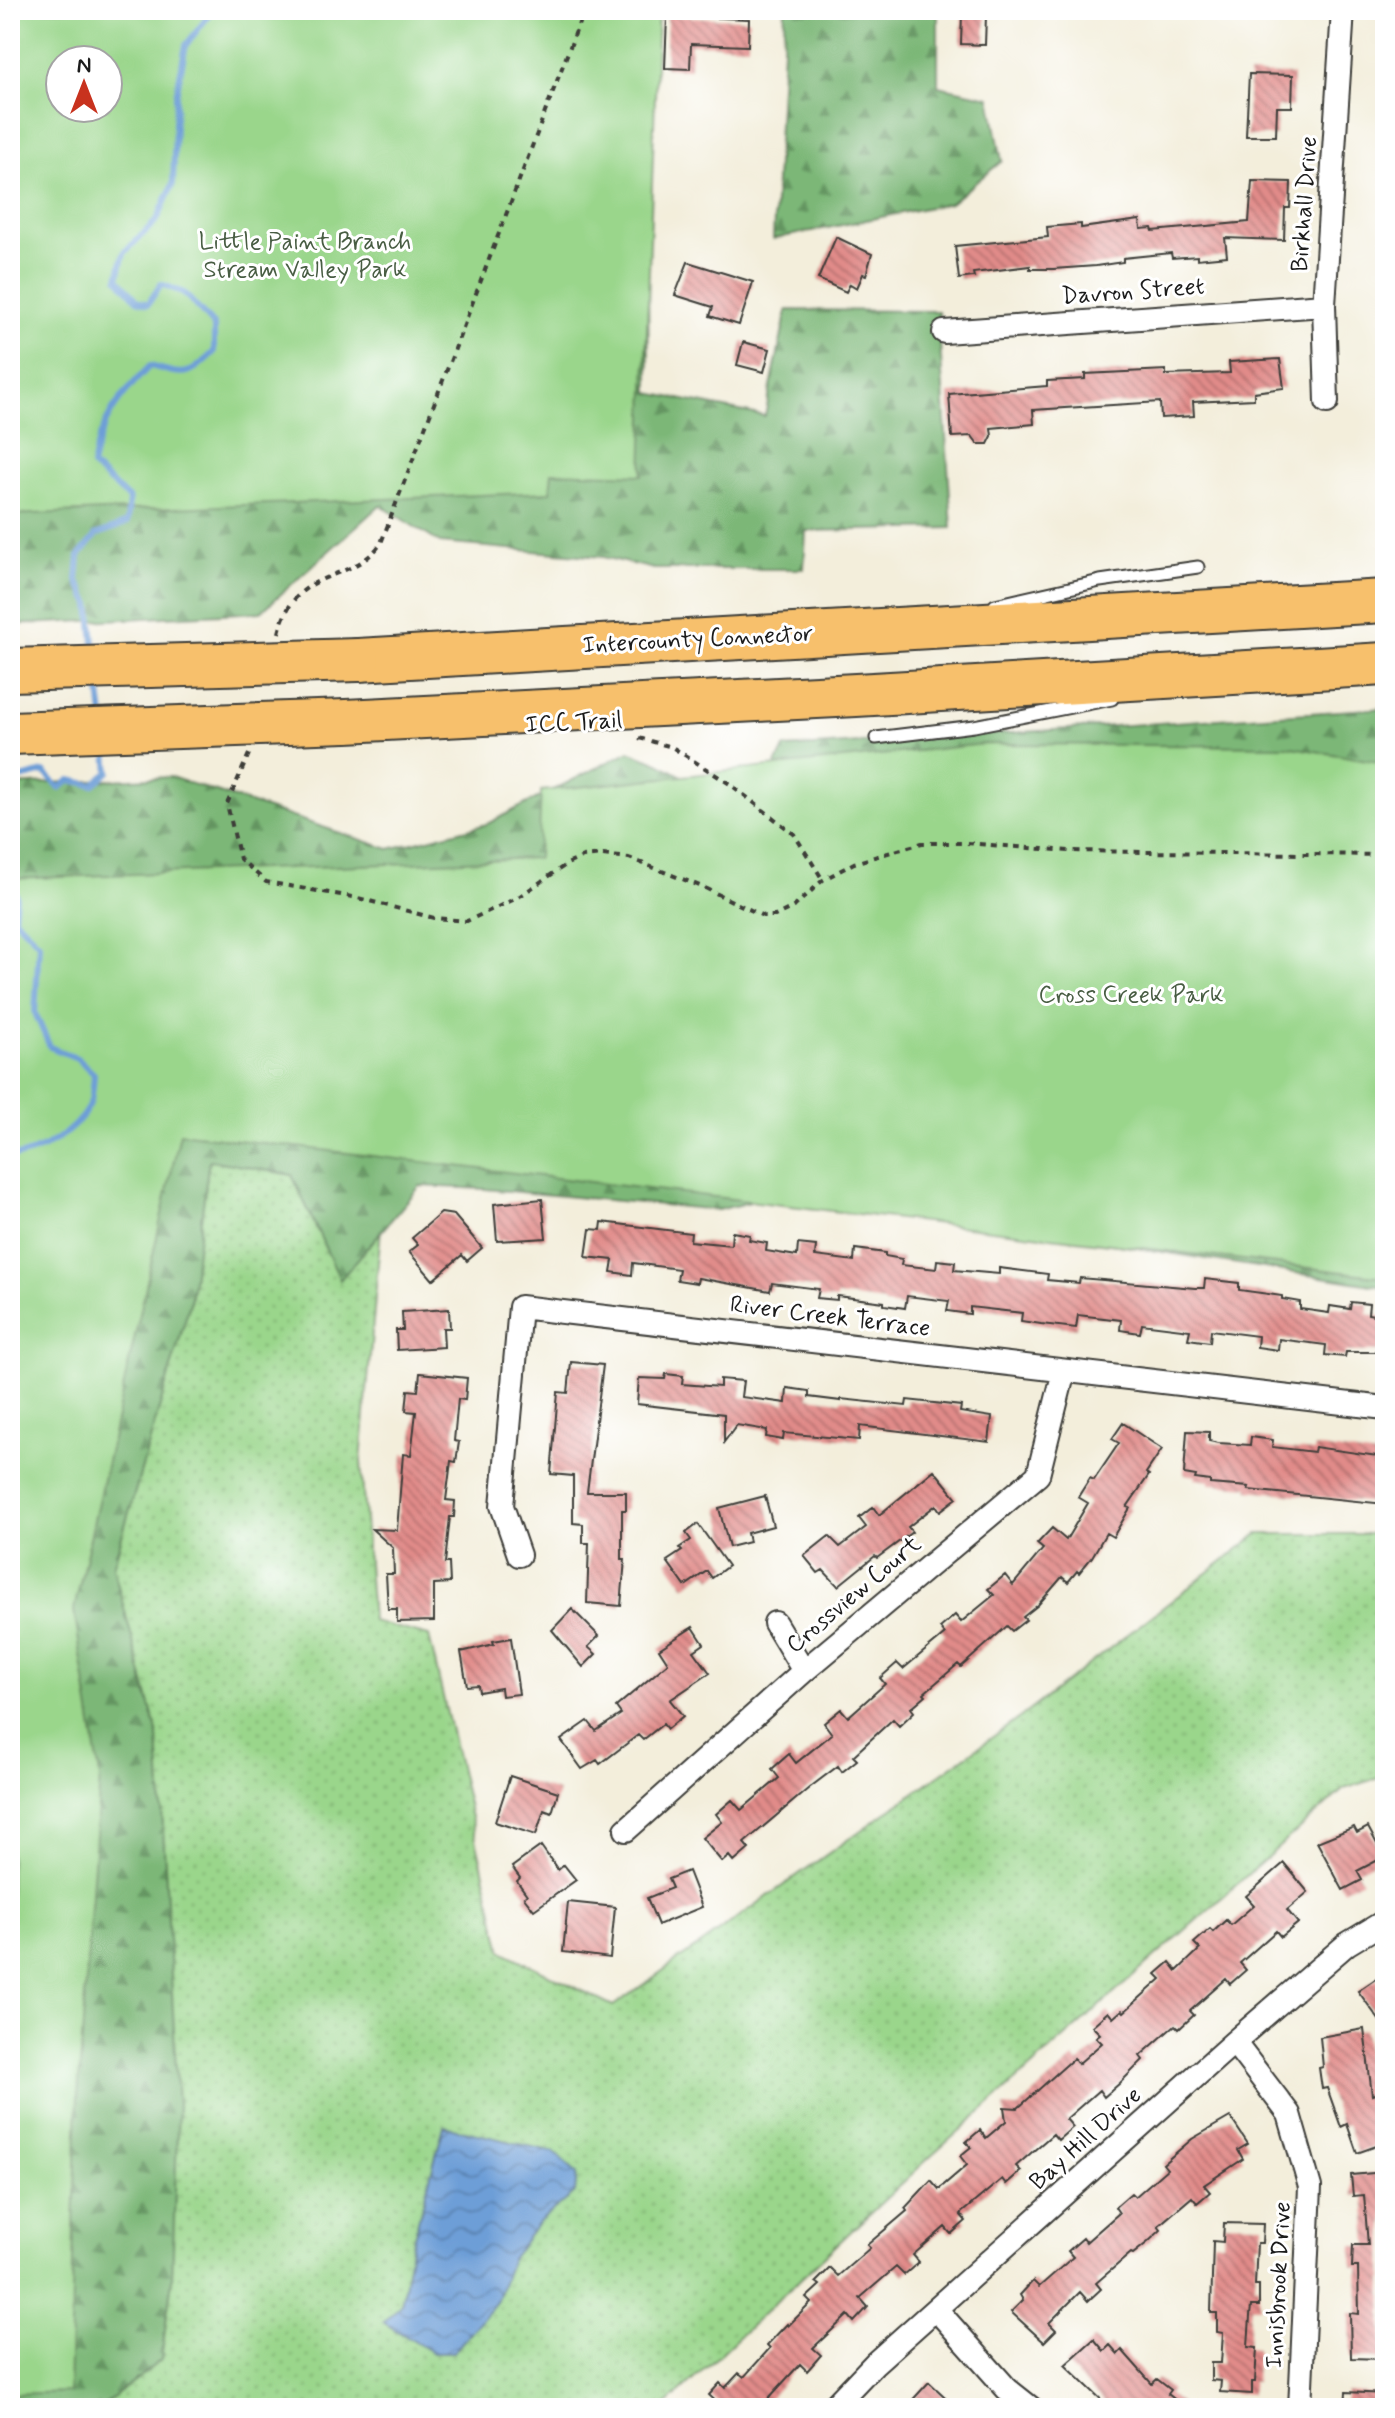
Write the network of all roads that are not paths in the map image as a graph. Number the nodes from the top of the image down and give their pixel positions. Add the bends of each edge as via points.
1 (1343, 10) edge
2 (1324, 305) junction
3 (944, 332) dead end
4 (1327, 402) dead end
5 (1198, 567) dead end
6 (1385, 601) edge
7 (987, 607) dead end
8 (972, 611) dead end
9 (898, 629) junction
10 (1385, 664) edge
11 (10, 670) edge
12 (1223, 674) junction
13 (1151, 690) dead end
14 (1122, 697) dead end
15 (10, 733) edge
16 (876, 738) dead end
17 (1064, 1371) junction
18 (1385, 1408) edge
19 (519, 1555) dead end
20 (775, 1623) dead end
21 (804, 1671) junction
22 (626, 1830) dead end
23 (1385, 1921) edge
24 (1234, 2042) junction
25 (936, 2309) junction
26 (832, 2408) edge
27 (1031, 2408) edge
28 (1300, 2408) edge

1 - 2 street, Birkhall Drive
2 - 3 street, Davron Street
2 - 4 street, Birkhall Drive
5 - 7 lane via 1091,583
6 - 9 highway, Intercounty Connector
8 - 9 lane
9 - 11 highway, Intercounty Connector, bridge via 358,660
10 - 12 highway
12 - 13 lane
12 - 15 highway, bridge via 346,721
14 - 16 lane via 1029,717
17 - 18 street, River Creek Terrace
17 - 19 street, River Creek Terrace via 520,1307 502,1506
17 - 21 street, Crossview Court via 1038,1475
20 - 21 street
21 - 22 street, Crossview Court
23 - 24 street, Bay Hill Drive via 1347,1944
24 - 25 street, Bay Hill Drive
24 - 28 street, Innisbrook Drive via 1289,2114 1310,2187
25 - 26 street, Bay Hill Drive
25 - 27 street via 1007,2389

